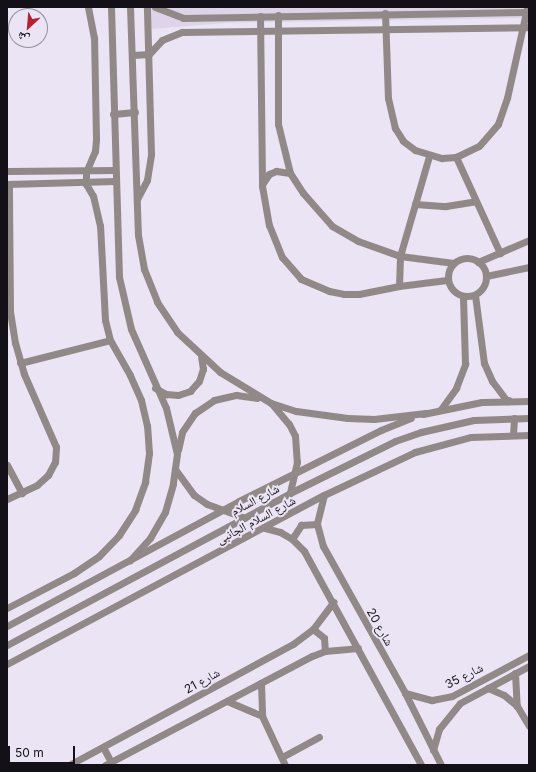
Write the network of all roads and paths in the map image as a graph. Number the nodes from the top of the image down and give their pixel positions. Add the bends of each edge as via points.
1 (88, 7) edge
2 (111, 7) edge
3 (130, 7) edge
4 (147, 7) edge
5 (155, 7) edge
6 (425, 10) edge
7 (528, 10) edge
8 (322, 11) edge
9 (385, 13) junction
10 (278, 15) junction
11 (260, 16) junction
12 (526, 27) edge
13 (385, 28) junction
14 (261, 30) junction
15 (278, 30) junction
16 (149, 54) junction
17 (133, 55) junction
18 (135, 112) junction
19 (113, 114) junction
20 (429, 156) junction
21 (456, 157) junction
22 (115, 170) junction
23 (7, 171) edge
24 (16, 171) junction
25 (86, 172) junction
26 (290, 173) junction
27 (115, 181) junction
28 (11, 184) edge
29 (86, 184) junction
30 (262, 186) junction
31 (137, 199) junction
32 (476, 201) junction
33 (415, 204) junction
34 (529, 240) edge
35 (500, 253) junction
36 (400, 256) junction
37 (478, 262) junction
38 (454, 263) junction
39 (529, 266) edge
40 (486, 276) junction
41 (9, 279) edge
42 (447, 280) junction
43 (399, 286) junction
44 (475, 295) junction
45 (463, 296) junction
46 (110, 340) junction
47 (201, 357) junction
48 (20, 363) junction
49 (154, 387) junction
50 (529, 396) edge
51 (259, 398) junction
52 (507, 401) junction
53 (529, 401) edge
54 (270, 403) junction
55 (441, 409) junction
56 (426, 413) junction
57 (514, 418) junction
58 (529, 418) edge
59 (513, 434) junction
60 (529, 435) edge
61 (177, 454) junction
62 (7, 465) edge
63 (175, 469) junction
64 (295, 474) junction
65 (22, 493) junction
66 (290, 493) junction
67 (324, 496) junction
68 (7, 500) edge
69 (222, 511) junction
70 (245, 518) junction
71 (318, 524) junction
72 (265, 528) junction
73 (292, 539) junction
74 (130, 560) junction
75 (333, 602) junction
76 (7, 608) edge
77 (7, 626) edge
78 (313, 629) junction
79 (7, 645) edge
80 (358, 648) junction
81 (325, 652) junction
82 (529, 655) edge
83 (7, 664) edge
84 (529, 666) edge
85 (515, 673) junction
86 (261, 683) junction
87 (488, 688) junction
88 (405, 693) junction
89 (227, 701) junction
90 (517, 706) junction
91 (262, 716) junction
92 (529, 726) edge
93 (319, 737) dead end
94 (103, 747) junction
95 (433, 750) junction
96 (282, 757) junction
97 (108, 763) edge
98 (69, 765) edge
99 (285, 765) edge
100 (421, 765) edge
101 (441, 765) edge

1 - 25 street via 94,38 96,139 95,152
2 - 19 street
3 - 17 street
4 - 16 street
5 - 11 street via 183,18
6 - 7 street
6 - 9 street
7 - 12 street
8 - 9 street
8 - 10 street
9 - 13 street
10 - 11 street
10 - 15 street
11 - 14 street
12 - 13 street
12 - 21 street via 498,124 479,146
13 - 15 street
13 - 20 street via 388,98 395,128 403,141
14 - 15 street
14 - 16 street via 182,32 162,40
14 - 30 street
15 - 26 street via 278,124
16 - 17 street
16 - 31 street via 152,154 147,180
17 - 18 street
18 - 19 street
18 - 31 street
19 - 22 street
20 - 21 street
20 - 33 street
21 - 32 street
22 - 25 street
22 - 27 street
23 - 24 street
24 - 25 street
24 - 28 street
25 - 29 street
26 - 30 street via 283,171 269,174
26 - 36 street via 332,226 358,241
27 - 29 street
27 - 49 street via 117,257 123,303
28 - 29 street
28 - 41 street
29 - 46 street via 93,196 100,226 102,301
30 - 43 street via 274,243 301,279 329,292 344,294 359,294
31 - 47 street via 138,235 144,270 157,302 176,332
32 - 33 street via 446,206
32 - 35 street
33 - 36 street
34 - 35 street
35 - 37 street
36 - 38 street
36 - 43 street
37 - 38 street via 466,258
37 - 40 street
38 - 42 street
39 - 40 street
40 - 44 street via 484,287
41 - 48 street via 10,311
42 - 43 street
42 - 45 street via 453,291
44 - 45 street
44 - 52 street via 484,363 492,381
45 - 55 street via 465,364 456,388
46 - 48 street
46 - 76 street via 130,375 147,426 149,453 145,482 135,510 119,535 99,556 74,573
47 - 49 street via 203,369 199,381 190,391 178,395 166,394
47 - 51 street
48 - 65 street via 56,447 55,462 48,475
49 - 61 street via 166,408
50 - 52 street
51 - 54 street
51 - 61 street via 236,395 214,400 202,409 182,432
52 - 53 street, شارع السلام
52 - 55 street, شارع السلام
54 - 56 street via 309,413 348,418 380,418
54 - 64 street via 289,424 295,436
55 - 56 street, شارع السلام
56 - 64 street, شارع السلام via 381,430
57 - 58 street, شارع السلام
57 - 59 street
57 - 66 street, شارع السلام via 474,420 421,432 371,453
59 - 60 street, شارع السلام الجانبى
59 - 67 street, شارع السلام الجانبى via 471,437 433,446
61 - 63 street
62 - 65 street
63 - 69 street via 194,495
63 - 74 street via 165,512 150,538
64 - 66 street
64 - 69 street, شارع السلام
65 - 68 street
66 - 70 street, شارع السلام
67 - 71 street, شارع 20
67 - 72 street, شارع السلام الجانبى
69 - 70 street
69 - 74 street, شارع السلام
70 - 79 street, شارع السلام
71 - 73 street via 301,525
71 - 88 street, شارع 20 via 323,546
72 - 73 street
72 - 83 street, شارع السلام الجانبى
73 - 75 street via 304,551
74 - 77 street, شارع السلام
75 - 78 street, شارع 21
75 - 80 street
78 - 81 street via 324,638
78 - 94 street, شارع 21 via 293,644
80 - 81 street
80 - 100 street
81 - 86 street
82 - 88 street, شارع 35 via 452,696 432,700
84 - 85 street, شارع 35
85 - 87 street, شارع 35
85 - 90 street
86 - 89 street
86 - 91 street
87 - 90 street via 504,695
87 - 95 street, شارع 35 via 451,711 439,729
88 - 95 street, شارع 20
89 - 91 street
89 - 97 street
90 - 92 street
91 - 96 street
93 - 96 street
94 - 97 street
94 - 98 street, شارع 21
95 - 101 street, شارع 20
96 - 99 street

